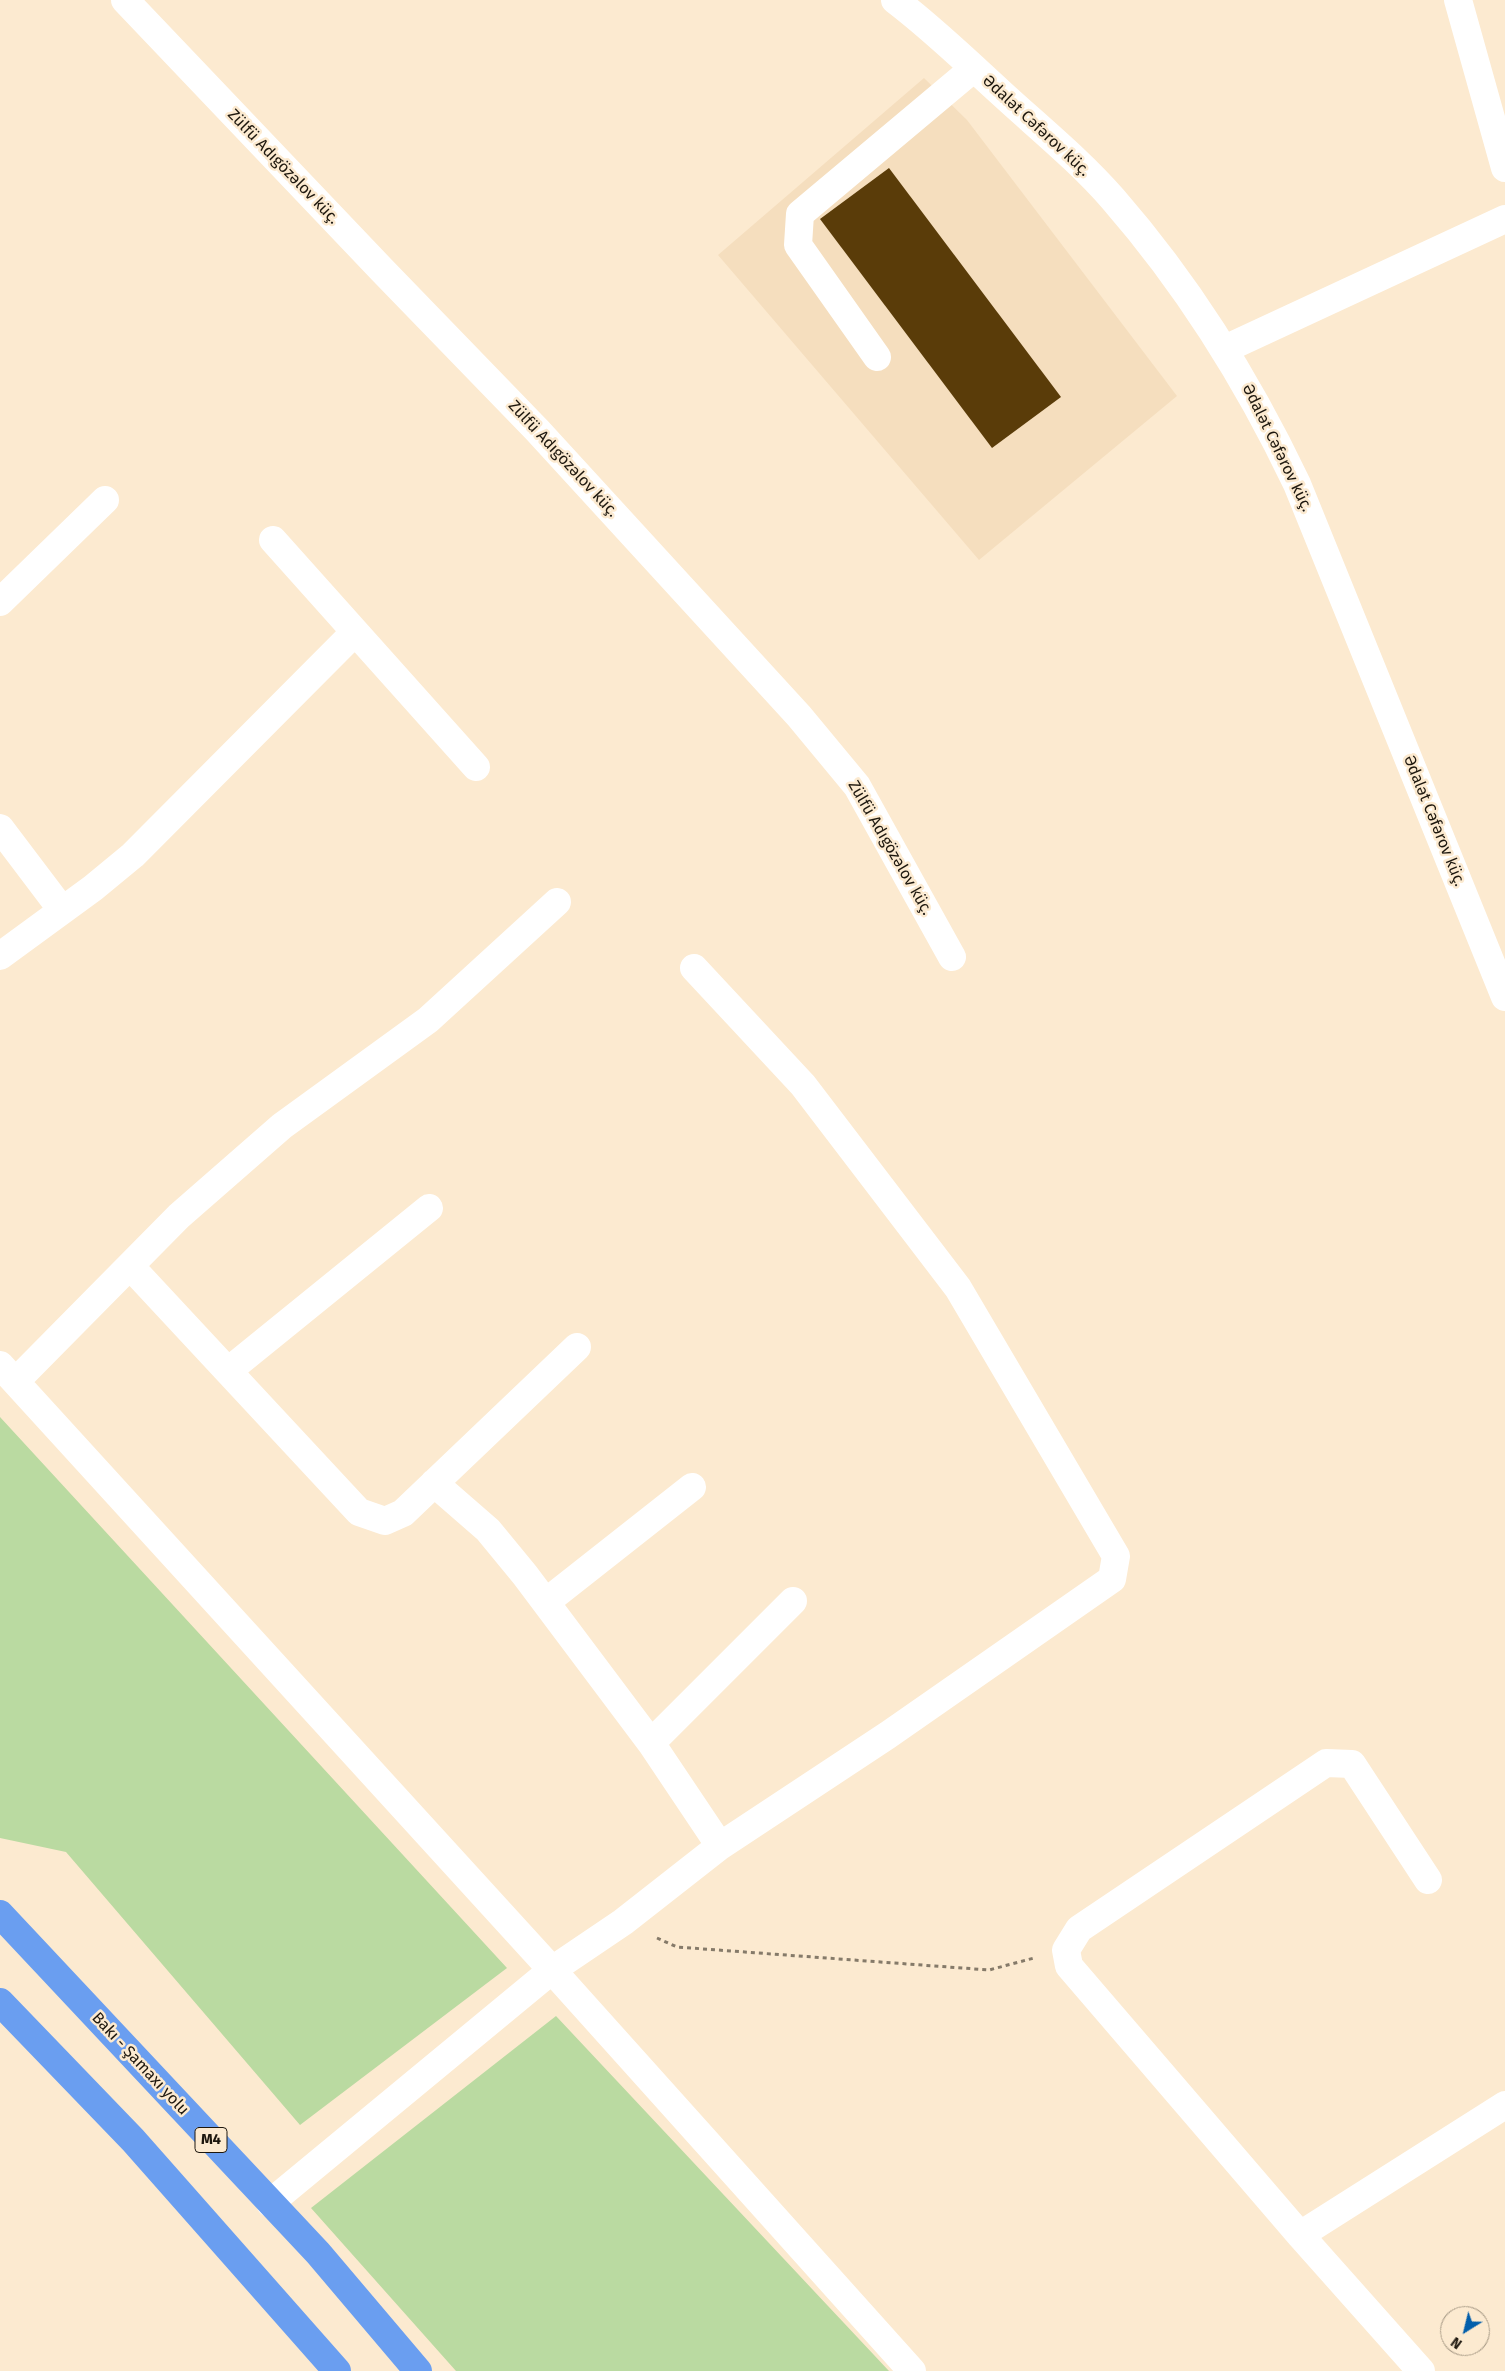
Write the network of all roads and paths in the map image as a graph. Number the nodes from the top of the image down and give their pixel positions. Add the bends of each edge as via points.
1 (125, 0) edge
2 (1458, 0) edge
3 (914, 5) edge
4 (974, 68) junction
5 (1505, 168) edge
6 (1505, 219) edge
7 (1225, 349) junction
8 (876, 357) dead end
9 (106, 500) dead end
10 (273, 540) dead end
11 (0, 602) edge
12 (354, 633) junction
13 (476, 767) dead end
14 (0, 828) edge
15 (557, 902) dead end
16 (62, 910) junction
17 (0, 956) edge
18 (952, 957) dead end
19 (694, 968) dead end
20 (1505, 997) edge
21 (429, 1208) dead end
22 (131, 1266) junction
23 (577, 1347) dead end
24 (228, 1371) junction
25 (8, 1373) edge
26 (434, 1483) junction
27 (692, 1487) dead end
28 (793, 1601) dead end
29 (546, 1602) junction
30 (651, 1743) junction
31 (720, 1846) junction
32 (1428, 1880) dead end
33 (0, 1914) edge
34 (623, 1922) junction
35 (1066, 1950) junction
36 (552, 1970) junction
37 (0, 2002) edge
38 (1505, 2106) edge
39 (270, 2203) junction
40 (1300, 2235) junction
41 (337, 2371) edge
42 (418, 2371) edge
43 (912, 2371) edge
44 (1421, 2371) edge

1 - 18 street, Zülfü Adıgözəlov küç. via 537,430 799,716 857,786
2 - 5 street
3 - 4 street, Ədalət Cəfərov küç.
4 - 7 street, Ədalət Cəfərov küç. via 1112,198 1166,264
4 - 8 street via 800,214 798,245
6 - 7 street
7 - 20 street, Ədalət Cəfərov küç. via 1269,426 1297,484
9 - 11 street
10 - 12 street
12 - 13 street
12 - 16 street via 132,855
14 - 16 street
15 - 22 street via 428,1020 282,1126 179,1216
16 - 17 street
19 - 31 street via 803,1084 958,1288 1116,1556 1112,1579 888,1735
21 - 24 street
22 - 24 street
22 - 25 street
23 - 26 street
24 - 26 street via 359,1512 385,1521 404,1513
25 - 36 street
26 - 29 street via 488,1530
27 - 29 street
28 - 30 street
29 - 30 street
30 - 31 street
31 - 34 street
32 - 35 street via 1352,1764 1326,1763 1079,1929
33 - 39 highway, Bakı - Şamaxı yolu / M4
34 - 35 path via 677,1947 989,1970
34 - 36 street
35 - 40 street via 1069,1966
36 - 39 street
36 - 43 street
37 - 41 highway via 133,2140
38 - 40 street
39 - 42 highway, Bakı - Şamaxı yolu / M4
40 - 44 street

